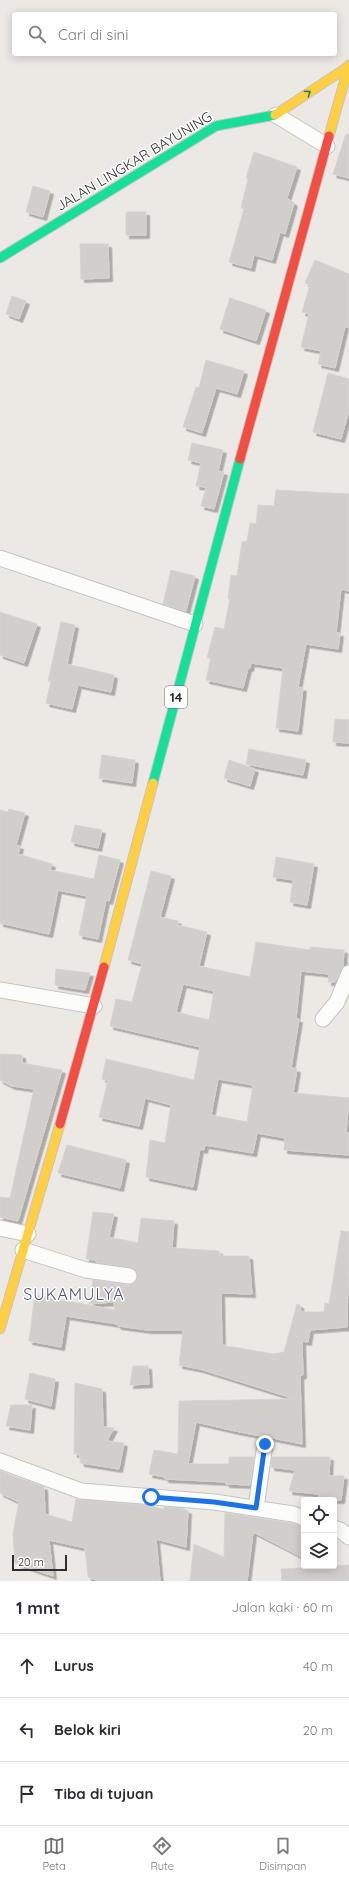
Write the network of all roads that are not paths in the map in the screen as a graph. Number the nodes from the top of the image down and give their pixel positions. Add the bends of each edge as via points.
1 (349, 66) edge
2 (276, 115) junction
3 (327, 146) junction
4 (0, 258) edge
5 (0, 558) edge
6 (195, 624) junction
7 (349, 973) edge
8 (0, 990) edge
9 (94, 1006) junction
10 (323, 1018) dead end
11 (0, 1228) edge
12 (28, 1234) junction
13 (23, 1250) junction
14 (129, 1276) dead end
15 (0, 1329) edge
16 (265, 1444) dead end
17 (0, 1461) edge
18 (256, 1508) junction
19 (301, 1517) edge
20 (337, 1529) edge
21 (349, 1537) edge

2 -> 1 main road, JALAN LINGKAR BAYUNING
1 - 3 main road, 14
2 - 3 street
2 - 4 main road, JALAN LINGKAR BAYUNING via 216,126
3 - 6 main road, 14
5 - 6 street
6 - 9 main road, 14
7 - 10 street via 337,1002
8 - 9 street
9 - 12 main road, 14
11 - 12 street
12 - 13 main road, 14
13 - 14 street via 86,1270
13 - 15 main road, 14
16 - 18 street
17 - 18 street via 81,1491
18 - 19 street
20 - 21 street

